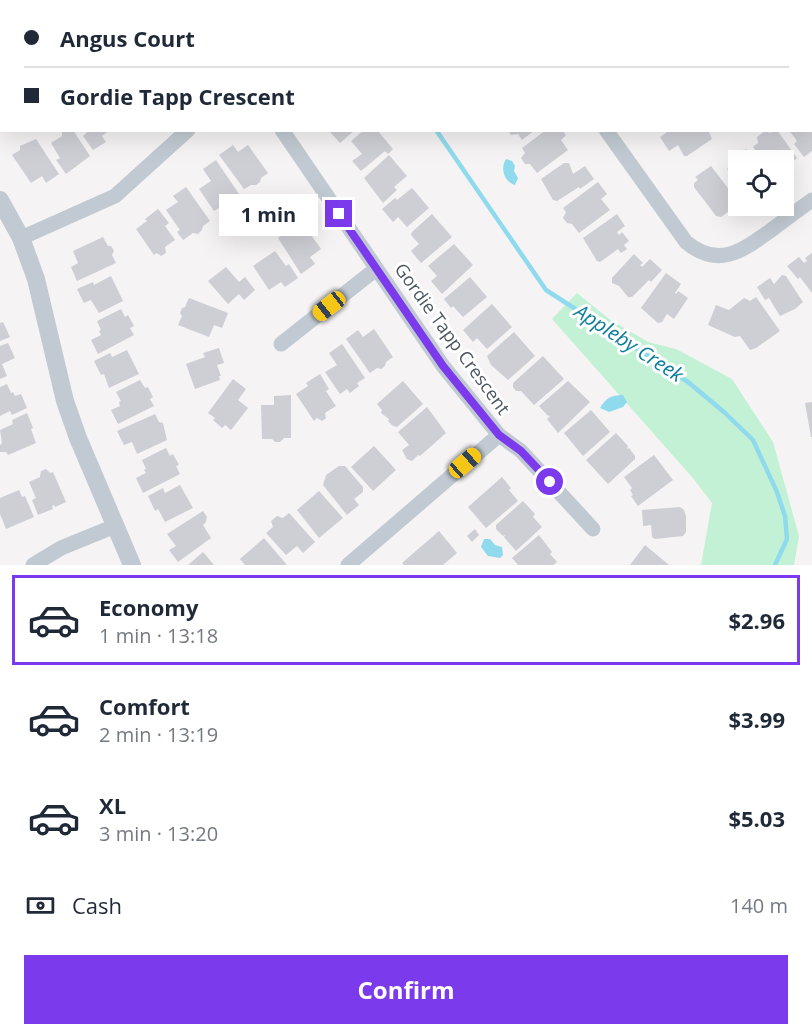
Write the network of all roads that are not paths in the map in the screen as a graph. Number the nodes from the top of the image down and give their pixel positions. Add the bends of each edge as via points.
1 (186, 132) edge
2 (283, 132) edge
3 (607, 132) edge
4 (0, 200) edge
5 (812, 200) edge
6 (21, 238) junction
7 (376, 269) junction
8 (281, 344) dead end
9 (499, 435) junction
10 (115, 526) junction
11 (593, 530) dead end
12 (350, 564) edge
13 (33, 565) edge
14 (132, 565) edge

1 - 6 street via 115,196
2 - 7 street, Gordie Tapp Crescent
3 - 5 street via 686,242 701,252 720,256 738,252
4 - 6 street
6 - 10 street via 36,279 65,401
7 - 8 street
7 - 9 street, Gordie Tapp Crescent via 443,366
9 - 11 street via 521,451
9 - 12 street, Gordie Tapp Crescent
10 - 13 street via 60,548
10 - 14 street

